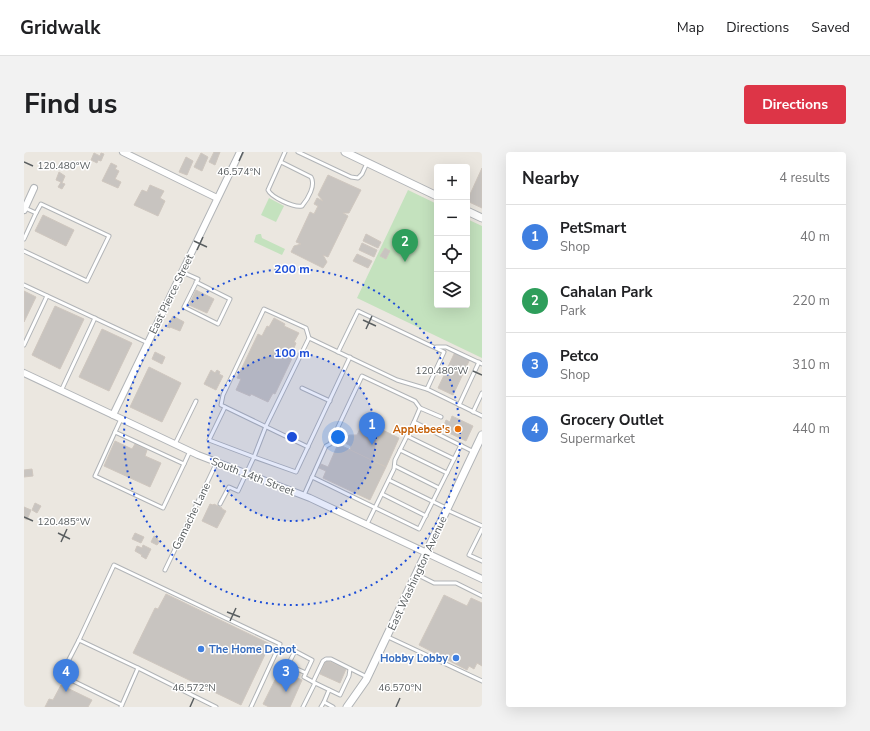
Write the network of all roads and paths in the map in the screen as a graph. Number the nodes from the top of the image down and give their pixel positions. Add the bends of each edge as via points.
1 (123, 152) edge
2 (240, 152) edge
3 (285, 152) edge
4 (298, 152) edge
5 (345, 152) edge
6 (281, 162) junction
7 (367, 163) junction
8 (34, 188) dead end
9 (434, 195) edge
10 (217, 198) junction
11 (24, 209) edge
12 (470, 212) edge
13 (36, 213) junction
14 (482, 218) edge
15 (24, 239) edge
16 (24, 252) edge
17 (182, 272) junction
18 (196, 282) junction
19 (24, 285) edge
20 (47, 296) junction
21 (96, 318) junction
22 (309, 338) junction
23 (148, 343) junction
24 (24, 345) edge
25 (435, 347) junction
26 (338, 352) junction
27 (350, 357) junction
28 (480, 363) edge
29 (24, 373) edge
30 (302, 388) dead end
31 (427, 389) junction
32 (61, 391) junction
33 (482, 393) edge
34 (196, 401) dead end
35 (330, 402) junction
36 (459, 405) junction
37 (225, 407) junction
38 (420, 408) junction
39 (473, 412) junction
40 (113, 415) junction
41 (482, 416) edge
42 (441, 417) dead end
43 (121, 419) junction
44 (414, 422) junction
45 (266, 426) junction
46 (115, 432) junction
47 (482, 435) edge
48 (407, 436) junction
49 (175, 444) junction
50 (461, 445) junction
51 (308, 447) junction
52 (400, 450) junction
53 (190, 451) junction
54 (474, 452) junction
55 (254, 457) junction
56 (454, 459) junction
57 (217, 462) junction
58 (184, 464) junction
59 (395, 466) junction
60 (447, 473) junction
61 (247, 474) junction
62 (312, 477) junction
63 (389, 480) junction
64 (439, 488) junction
65 (382, 494) junction
66 (304, 495) junction
67 (433, 501) junction
68 (220, 504) dead end
69 (375, 508) junction
70 (447, 509) junction
71 (426, 516) junction
72 (367, 524) junction
73 (482, 527) edge
74 (427, 552) junction
75 (482, 561) edge
76 (164, 570) dead end
77 (416, 574) junction
78 (482, 579) edge
79 (482, 596) edge
80 (386, 636) junction
81 (79, 640) junction
82 (138, 668) junction
83 (350, 669) junction
84 (306, 673) junction
85 (367, 677) junction
86 (482, 681) edge
87 (314, 682) junction
88 (329, 690) junction
89 (324, 702) junction
90 (122, 706) edge
91 (216, 707) edge
92 (251, 707) edge
93 (303, 707) edge
94 (321, 707) edge
95 (333, 707) edge
96 (347, 707) edge

1 - 10 street
2 - 10 street, East Pierce Street
3 - 6 lane
4 - 7 lane via 351,177 358,178
5 - 7 street
6 - 6 lane via 268,190 270,194 295,206 302,206 313,180
7 - 9 street
8 - 11 street
10 - 17 street, East Pierce Street
11 - 13 lane
12 - 14 street
13 - 15 lane
13 - 16 lane via 41,204 109,236 87,281
17 - 18 lane via 198,279
17 - 23 street, East Pierce Street
18 - 18 lane via 184,307 218,324 230,299
19 - 20 lane
20 - 21 lane
20 - 24 lane
21 - 23 lane
21 - 32 lane
22 - 26 lane
22 - 37 lane via 306,328 264,309 223,395 221,405
22 - 45 lane
23 - 40 street, East Pierce Street
25 - 26 lane via 358,311
25 - 28 lane via 446,347
25 - 31 lane via 444,352
26 - 27 lane
27 - 31 lane via 397,380
27 - 35 lane
28 - 36 lane
29 - 32 street, South 14th Street
30 - 35 lane
31 - 36 lane
32 - 40 street, South 14th Street
33 - 39 lane
34 - 49 lane
35 - 51 lane
36 - 39 lane
37 - 45 lane
37 - 55 lane via 210,440
38 - 42 lane
38 - 44 lane
38 - 62 lane via 415,401 362,376
39 - 41 lane
40 - 43 street, South 14th Street
43 - 46 lane
43 - 49 street, South 14th Street
44 - 48 lane
44 - 50 lane
45 - 51 lane
45 - 55 lane
46 - 58 lane
46 - 58 lane via 95,476 163,508
47 - 54 street, East Washington Avenue
48 - 52 lane
48 - 56 lane
49 - 53 street, South 14th Street
50 - 54 lane
50 - 56 lane
51 - 55 lane via 296,472
52 - 59 lane
52 - 60 lane
53 - 57 street, South 14th Street
53 - 58 lane
54 - 70 street, East Washington Avenue
55 - 61 lane
56 - 60 lane
57 - 61 street, South 14th Street
57 - 76 lane, Gamache Lane
59 - 63 lane
59 - 64 lane
60 - 64 lane
61 - 66 street, South 14th Street
61 - 68 lane via 238,491 229,487
62 - 66 lane
62 - 69 lane
63 - 65 lane
63 - 67 lane
64 - 67 lane
65 - 69 lane
65 - 71 lane
66 - 72 street, South 14th Street
67 - 70 lane
67 - 71 lane
69 - 71 lane via 419,529
69 - 72 lane
70 - 73 lane
70 - 74 street, East Washington Avenue
72 - 74 street, South 14th Street
73 - 75 lane via 469,555
74 - 77 street, East Washington Avenue
74 - 78 street, South 14th Street
77 - 79 lane via 434,583 456,583
77 - 80 street, East Washington Avenue
80 - 85 street, East Washington Avenue
80 - 86 lane
81 - 82 lane
81 - 90 lane via 61,675
81 - 92 lane via 114,565 280,644
82 - 90 lane
82 - 91 lane
83 - 85 lane
83 - 87 lane via 326,659
83 - 88 lane via 340,695
84 - 84 lane via 312,660 295,651 288,665
84 - 87 lane via 304,677
85 - 96 street, East Washington Avenue
87 - 88 lane
87 - 93 lane
88 - 89 lane
89 - 94 lane
89 - 95 lane

